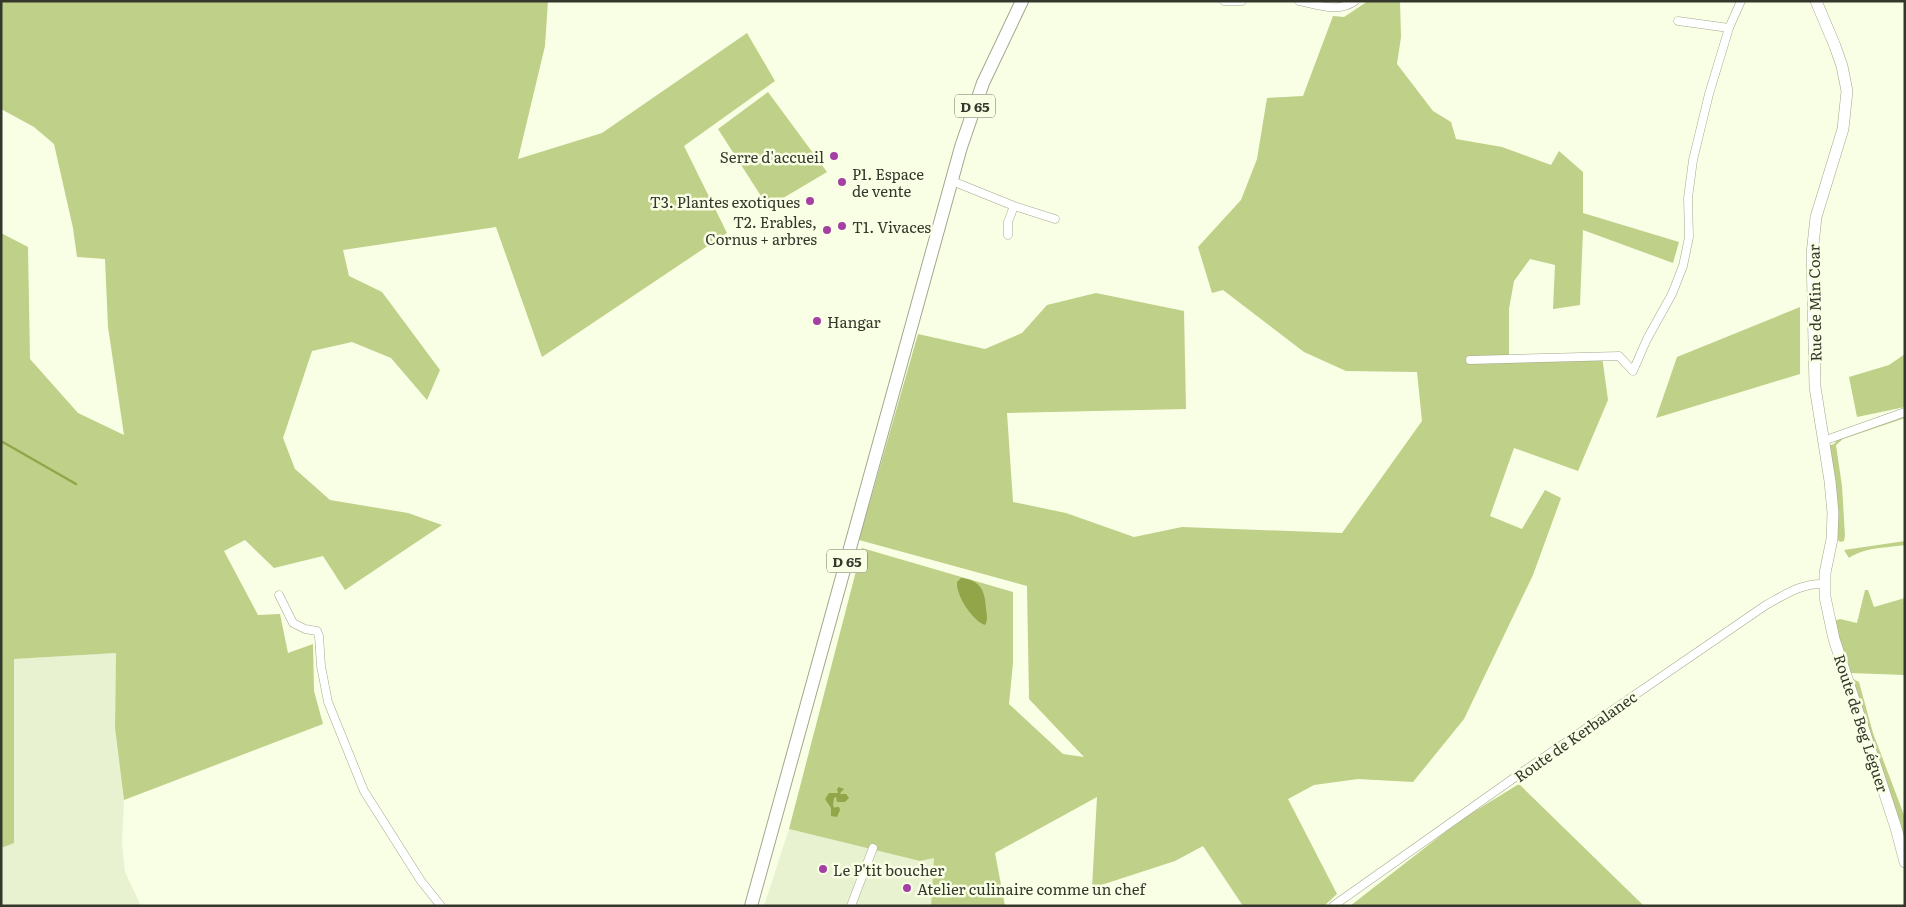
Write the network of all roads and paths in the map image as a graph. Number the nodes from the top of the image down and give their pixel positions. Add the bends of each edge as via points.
1 (1022, 1) edge
2 (1224, 1) edge
3 (1242, 1) edge
4 (1299, 1) edge
5 (1355, 1) edge
6 (1741, 1) edge
7 (1816, 1) edge
8 (1678, 21) dead end
9 (1729, 28) junction
10 (952, 181) junction
11 (1014, 206) junction
12 (1055, 219) dead end
13 (1008, 235) dead end
14 (1470, 360) dead end
15 (1905, 412) edge
16 (1823, 441) junction
17 (1824, 584) junction
18 (279, 595) dead end
19 (873, 848) dead end
20 (1905, 862) edge
21 (441, 906) edge
22 (751, 906) edge
23 (851, 906) edge
24 (1333, 906) edge

1 - 10 main road, D 65 via 984,83
2 - 3 street
4 - 5 street via 1340,8
6 - 9 street
7 - 16 street, Rue de Min Coar via 1840,60 1847,91 1843,129 1816,217 1812,254 1816,387
8 - 9 street
9 - 14 street via 1693,160 1688,198 1689,236 1681,272 1633,371 1619,356
10 - 11 street
10 - 22 main road, D 65
11 - 12 street
11 - 13 street via 1008,222
15 - 16 street
16 - 17 street, Rue de Min Coar via 1833,521
17 - 20 street, Route de Beg Léguer via 1831,628
17 - 24 street, Route de Kerbalanec via 1799,587 1766,605
18 - 21 street via 293,623 317,631 328,702 364,791
19 - 23 street

